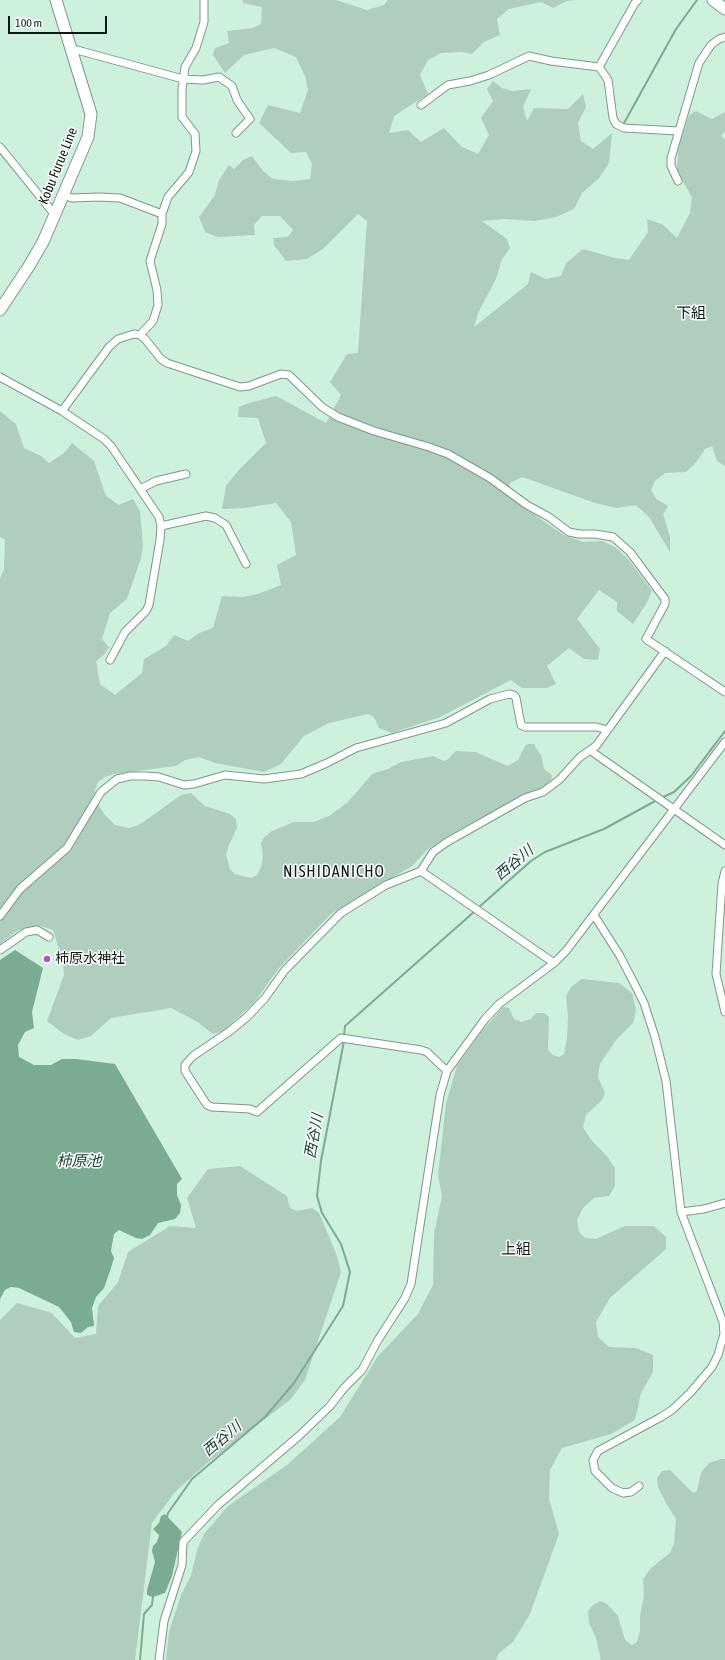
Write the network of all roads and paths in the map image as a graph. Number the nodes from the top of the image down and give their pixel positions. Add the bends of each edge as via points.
1 (56, 0) edge
2 (204, 0) edge
3 (638, 0) edge
4 (713, 0) edge
5 (725, 9) edge
6 (725, 37) edge
7 (71, 49) junction
8 (599, 67) junction
9 (183, 79) junction
10 (421, 106) dead end
11 (678, 131) junction
12 (236, 132) dead end
13 (0, 147) edge
14 (678, 181) dead end
15 (63, 195) junction
16 (162, 214) junction
17 (55, 215) junction
18 (0, 310) edge
19 (140, 335) junction
20 (0, 377) edge
21 (62, 411) junction
22 (186, 474) dead end
23 (140, 489) junction
24 (161, 526) junction
25 (246, 564) dead end
26 (665, 652) junction
27 (110, 660) dead end
28 (725, 692) edge
29 (607, 730) junction
30 (725, 742) edge
31 (591, 750) junction
32 (673, 810) junction
33 (725, 845) edge
34 (421, 871) junction
35 (725, 871) edge
36 (594, 915) junction
37 (0, 916) edge
38 (49, 938) dead end
39 (0, 950) edge
40 (554, 962) junction
41 (725, 1012) edge
42 (447, 1071) junction
43 (725, 1202) edge
44 (681, 1212) junction
45 (639, 1486) dead end
46 (159, 1660) edge

1 - 7 main road, Kobu Furue Line
2 - 9 street via 204,22
3 - 8 street
4 - 5 main road
6 - 11 street via 711,45 699,63
7 - 9 street
7 - 15 main road, Kobu Furue Line via 91,114 88,137
8 - 10 street via 529,56 489,76 448,85
8 - 11 street via 608,80 612,100 611,111 616,124 620,127
9 - 12 street via 203,80 219,77 232,86 237,100 250,119
9 - 16 street via 182,117 195,134 196,151 189,172 168,197
11 - 14 street via 671,166
13 - 17 street
15 - 16 street via 72,198 120,198
15 - 17 main road, Kobu Furue Line
16 - 19 street via 162,224 150,261 158,305 153,321
17 - 18 main road, Kobu Furue Line via 29,266
19 - 21 street via 128,335 109,347
19 - 26 street via 167,363 240,387 281,374 289,375 322,407 338,417 448,454 490,478 569,532 613,537 630,552 666,599 666,604 646,639
20 - 21 street
21 - 23 street via 111,446
22 - 23 street via 156,481
23 - 24 street via 159,517
24 - 25 street via 206,516 215,518 226,525
24 - 27 street via 149,605 125,632
26 - 28 street
26 - 29 street
29 - 31 street
29 - 37 street via 597,727 525,727 521,725 516,698 509,694 490,698 446,723 356,748 301,774 264,779 225,775 184,785 158,777 130,776 117,779 100,792 67,848 20,889
30 - 32 street
31 - 32 street
31 - 34 street via 543,792 518,801 432,852
32 - 33 street
32 - 36 street
34 - 40 street
34 - 42 street via 386,885 340,913 285,970 265,998 247,1017 193,1056 185,1065 185,1070 207,1105 250,1109 257,1112 343,1038 421,1050 427,1052
35 - 41 street via 716,974
36 - 40 street via 566,951
36 - 44 street via 624,963 644,1003 655,1037 666,1081
38 - 39 street via 37,930 26,932
40 - 42 street via 499,1004
42 - 46 street via 440,1095 411,1284 405,1298 362,1370 305,1430 218,1505 183,1542 182,1565 164,1622
43 - 44 street via 704,1209
44 - 45 street via 723,1322 724,1334 712,1367 690,1393 672,1410 598,1452 593,1460 595,1471 612,1488 623,1493 631,1492

